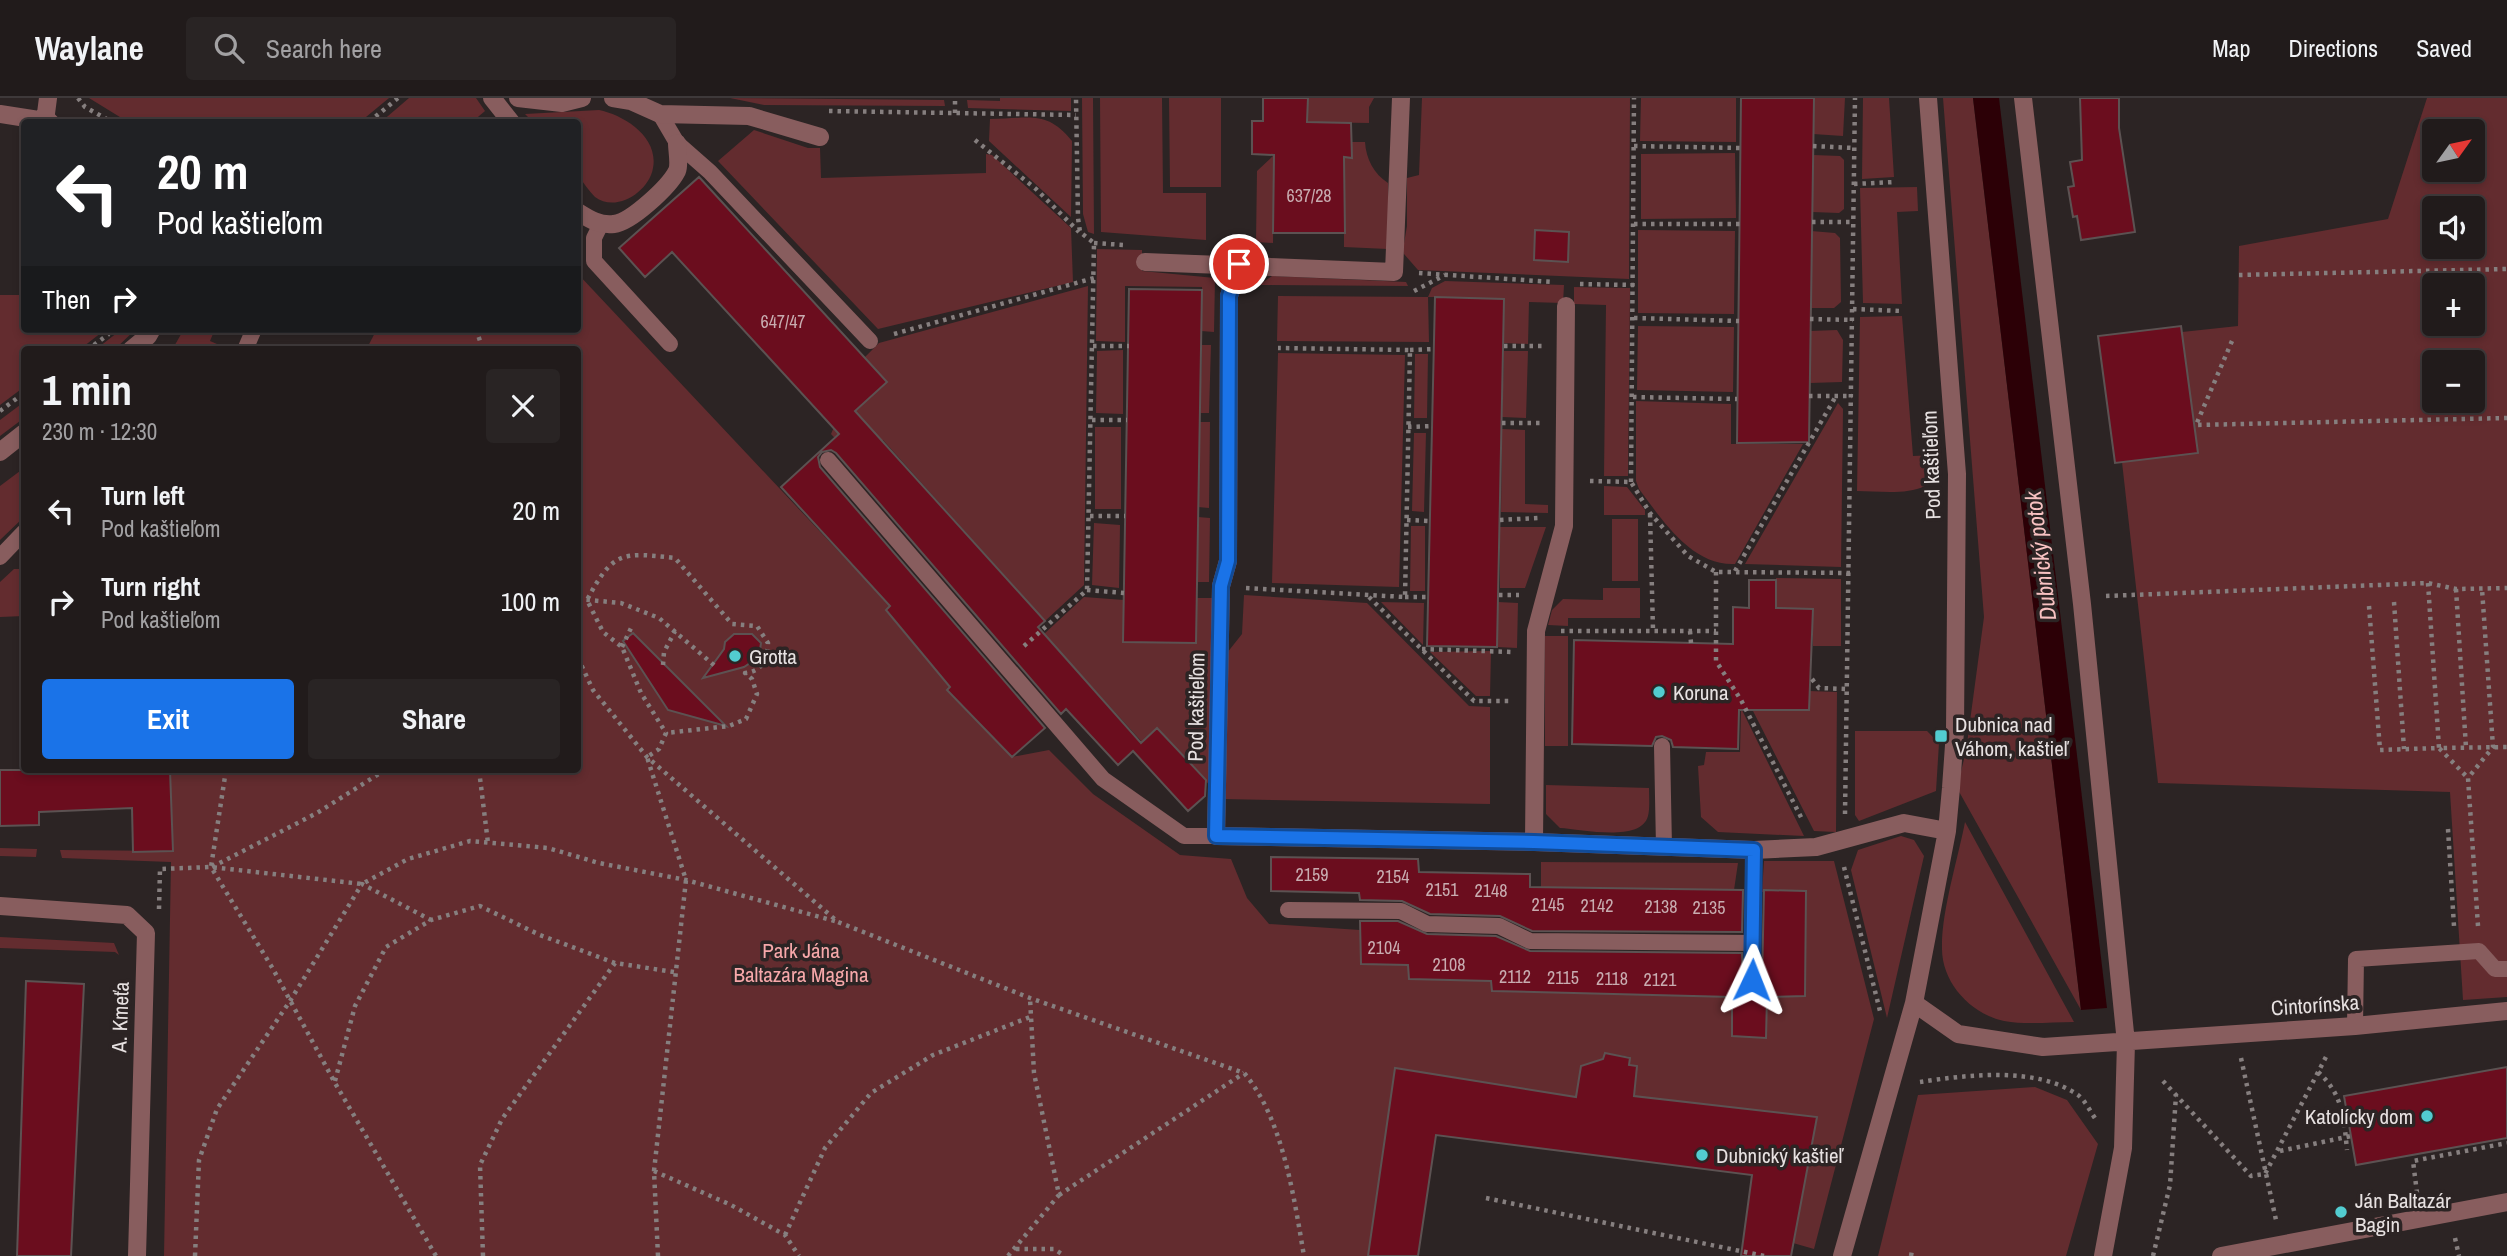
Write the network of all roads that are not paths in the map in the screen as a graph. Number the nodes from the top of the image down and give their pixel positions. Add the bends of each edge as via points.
1 (48, 98) edge
2 (492, 98) edge
3 (518, 98) edge
4 (582, 98) edge
5 (613, 98) edge
6 (1401, 98) edge
7 (1928, 98) edge
8 (2023, 98) edge
9 (0, 114) edge
10 (660, 114) junction
11 (30, 119) edge
12 (48, 119) edge
13 (509, 119) edge
14 (820, 136) road end
15 (677, 143) junction
16 (581, 214) edge
17 (601, 224) junction
18 (1145, 262) dead end
19 (1239, 264) junction
20 (1566, 306) dead end
21 (150, 333) edge
22 (870, 341) road end
23 (670, 344) dead end
24 (136, 346) edge
25 (21, 435) edge
26 (0, 452) edge
27 (828, 460) dead end
28 (21, 535) edge
29 (0, 557) edge
30 (1662, 746) dead end
31 (1947, 831) junction
32 (1216, 836) junction
33 (1534, 842) junction
34 (1664, 847) junction
35 (1754, 850) junction
36 (0, 906) edge
37 (1288, 910) dead end
38 (1753, 943) junction
39 (2507, 969) edge
40 (1752, 980) dead end
41 (1914, 1003) junction
42 (2507, 1012) edge
43 (2355, 1026) junction
44 (2126, 1043) junction
45 (2507, 1202) edge
46 (2287, 1251) edge
47 (137, 1256) edge
48 (1842, 1256) edge
49 (2103, 1256) edge
50 (2221, 1256) edge

1 - 12 street
2 - 13 street
3 - 4 street via 562,103
5 - 10 street
6 - 19 street via 1394,272
7 - 31 street, Pod kaštieľom via 1957,474 1955,731
8 - 44 street
9 - 11 street
10 - 14 street via 749,116
10 - 15 lane
15 - 17 street via 677,170 659,192 632,217
15 - 22 lane
16 - 17 street
17 - 23 lane via 594,238 594,261
18 - 19 street
19 - 32 street, Pod kaštieľom via 1229,296 1228,561 1221,586
20 - 33 street via 1564,517 1536,631
21 - 24 street
25 - 26 street
27 - 32 lane via 1103,779 1184,836
28 - 29 lane
30 - 34 lane
31 - 35 street via 1904,823 1816,847
31 - 41 street, Pod kaštieľom
32 - 33 street
33 - 34 street
34 - 35 street
35 - 38 lane
36 - 47 street, A. Kmeťa via 127,915 146,933
37 - 38 lane via 1401,911 1427,924 1499,926 1530,941
38 - 40 lane
39 - 43 lane via 2495,969 2479,951 2356,959
41 - 44 street, Cintorínska via 1958,1034 2042,1047
41 - 48 street, Pod kaštieľom
42 - 43 street, Cintorínska
43 - 44 street, Cintorínska
44 - 49 street via 2123,1148
45 - 46 street
46 - 50 street

